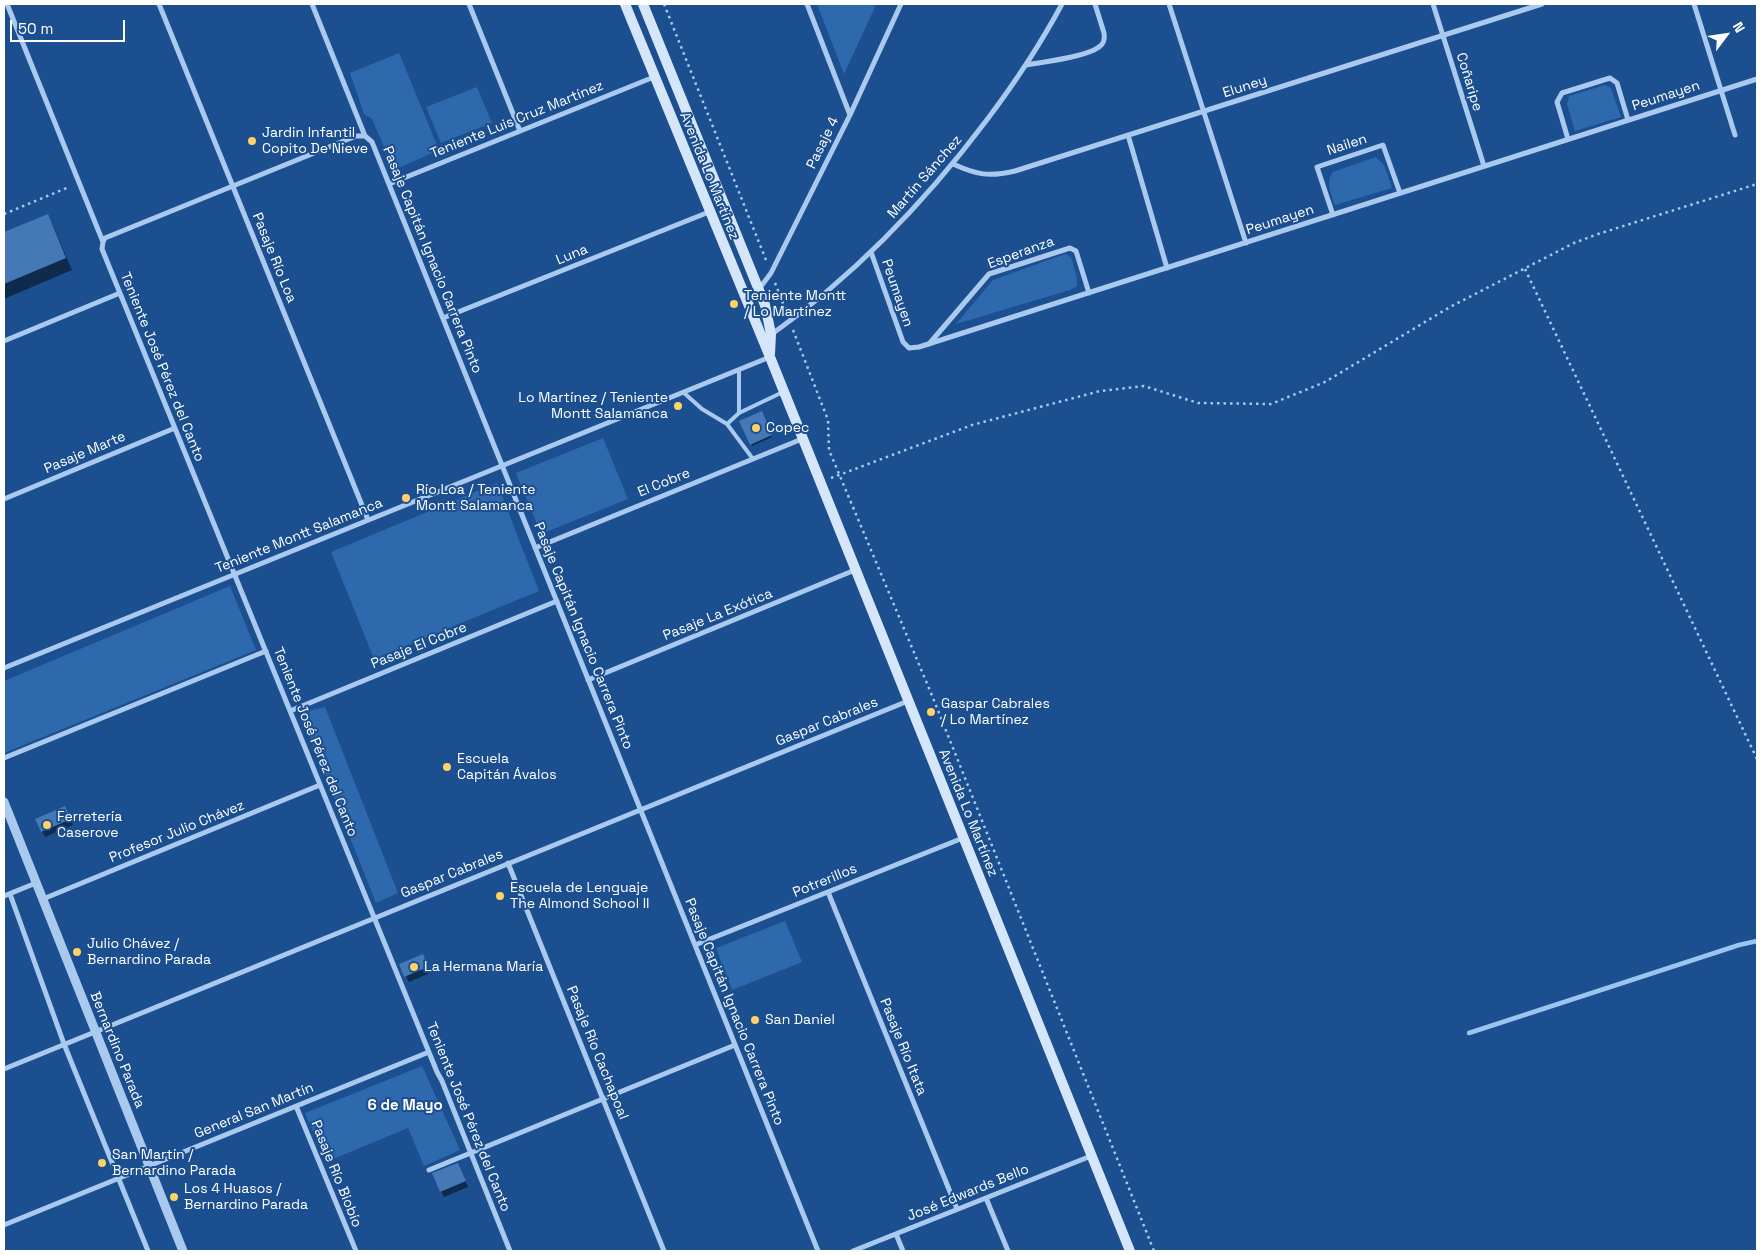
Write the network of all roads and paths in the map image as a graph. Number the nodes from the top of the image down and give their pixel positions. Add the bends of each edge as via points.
1 (6, 4) edge
2 (159, 4) edge
3 (312, 4) edge
4 (469, 4) edge
5 (625, 4) edge
6 (643, 4) edge
7 (664, 4) edge
8 (807, 4) edge
9 (901, 4) edge
10 (1062, 4) edge
11 (1095, 4) edge
12 (1170, 4) edge
13 (1433, 4) edge
14 (1542, 4) edge
15 (1694, 4) edge
16 (1443, 35) junction
17 (1026, 65) junction
18 (654, 77) junction
19 (1757, 79) edge
20 (1721, 91) junction
21 (1204, 112) junction
22 (850, 115) junction
23 (1628, 120) junction
24 (520, 131) junction
25 (1128, 135) junction
26 (1735, 135) dead end
27 (365, 136) junction
28 (1568, 139) junction
29 (953, 164) junction
30 (1484, 166) junction
31 (79, 183) junction
32 (389, 184) junction
33 (1757, 184) edge
34 (233, 186) junction
35 (1400, 193) junction
36 (709, 212) junction
37 (4, 214) edge
38 (1333, 215) junction
39 (103, 242) junction
40 (1246, 243) junction
41 (871, 252) junction
42 (1167, 268) junction
43 (1524, 269) junction
44 (771, 273) junction
45 (759, 289) junction
46 (120, 293) junction
47 (1089, 293) junction
48 (443, 318) junction
49 (790, 321) junction
50 (771, 334) junction
51 (4, 341) edge
52 (929, 344) junction
53 (770, 357) junction
54 (739, 370) junction
55 (783, 391) junction
56 (683, 392) junction
57 (739, 413) junction
58 (727, 424) junction
59 (175, 428) junction
60 (802, 439) junction
61 (753, 459) junction
62 (502, 466) junction
63 (839, 475) junction
64 (820, 482) junction
65 (4, 499) edge
66 (368, 520) junction
67 (535, 548) junction
68 (855, 570) junction
69 (234, 574) junction
70 (557, 601) junction
71 (266, 651) junction
72 (4, 668) edge
73 (588, 680) junction
74 (908, 701) junction
75 (290, 712) junction
76 (4, 758) edge
77 (1757, 759) edge
78 (320, 785) junction
79 (4, 802) edge
80 (640, 810) junction
81 (963, 838) junction
82 (508, 863) junction
83 (36, 883) junction
84 (828, 892) junction
85 (10, 894) junction
86 (4, 896) edge
87 (43, 899) junction
88 (374, 918) junction
89 (695, 945) junction
90 (96, 1031) junction
91 (64, 1044) junction
92 (735, 1045) junction
93 (429, 1052) junction
94 (4, 1069) edge
95 (603, 1099) junction
96 (296, 1106) junction
97 (470, 1153) junction
98 (1091, 1156) junction
99 (149, 1166) junction
100 (430, 1170) dead end
101 (118, 1178) junction
102 (986, 1198) junction
103 (957, 1209) junction
104 (4, 1224) edge
105 (896, 1234) junction
106 (148, 1251) edge
107 (183, 1251) edge
108 (356, 1251) edge
109 (510, 1251) edge
110 (664, 1251) edge
111 (818, 1251) edge
112 (853, 1251) edge
113 (903, 1251) edge
114 (1008, 1251) edge
115 (1130, 1251) edge
116 (1154, 1251) edge

1 - 31 street, Teniente José Pérez del Canto
2 - 34 street, Pasaje Río Loa
3 - 27 street, Pasaje Capitán Ignacio Carrera Pinto
4 - 24 street
5 - 18 main road, Avenida Lo Martínez
6 - 45 main road, Avenida Lo Martínez
7 - 44 path
8 - 22 street
9 - 22 street, Pasaje 4
10 - 17 street, Martín Sánchez
11 - 17 street via 1104,33 1101,46 1072,56
12 - 21 street
13 - 16 street, Coñaripe
14 - 16 street, Eluney
15 - 20 street
16 - 21 street, Eluney
16 - 30 street, Coñaripe
17 - 29 street, Martín Sánchez
18 - 24 street, Teniente Luis Cruz Martínez
18 - 36 main road, Avenida Lo Martínez
19 - 20 street, Peumayen
20 - 23 street, Peumayen
20 - 26 street
21 - 25 street, Eluney
21 - 40 street
22 - 44 street, Pasaje 4
23 - 28 street, Peumayen
23 - 28 street via 1617,83 1610,78 1562,93 1557,102
24 - 32 street, Teniente Luis Cruz Martínez
25 - 29 street, Eluney via 1010,172 972,173
25 - 42 street
27 - 32 street, Pasaje Capitán Ignacio Carrera Pinto via 372,142
27 - 34 street via 356,136
28 - 30 street, Peumayen
29 - 41 street, Martín Sánchez
30 - 35 street, Peumayen
31 - 37 path
31 - 39 street, Teniente José Pérez del Canto
32 - 48 street, Pasaje Capitán Ignacio Carrera Pinto
33 - 43 path via 1598,234
34 - 39 street via 105,238
34 - 66 street, Pasaje Río Loa
35 - 38 street, Peumayen
35 - 38 street, Nailen via 1383,144 1317,167
36 - 48 street, Luna
36 - 53 main road, Avenida Lo Martínez
38 - 40 street, Peumayen
39 - 46 street, Teniente José Pérez del Canto via 102,249
40 - 42 street, Peumayen
41 - 49 street, Martín Sánchez
41 - 52 street, Peumayen via 903,342 909,348
42 - 47 street, Peumayen
43 - 63 path via 1450,307 1325,382 1271,404 1198,403 1144,386 1100,391 972,424
43 - 77 path
44 - 45 street, Pasaje 4
44 - 49 path
45 - 50 main road, Avenida Lo Martínez
46 - 51 street
46 - 59 street, Teniente José Pérez del Canto
47 - 52 street, Peumayen
47 - 52 street, Esperanza via 1076,251 1070,248 989,274
48 - 62 street, Pasaje Capitán Ignacio Carrera Pinto
49 - 50 street, Martín Sánchez
49 - 63 path via 828,420 829,450
50 - 53 main road, Avenida Lo Martínez
53 - 54 street, Teniente Montt Salamanca
53 - 55 main road, Avenida Lo Martínez
54 - 56 street, Teniente Montt Salamanca
54 - 57 lane
55 - 57 lane
55 - 60 main road, Avenida Lo Martínez
56 - 58 lane via 702,409
56 - 62 street, Teniente Montt Salamanca
57 - 58 lane
58 - 61 lane
59 - 65 street, Pasaje Marte
59 - 69 street, Teniente José Pérez del Canto
60 - 61 street, El Cobre
60 - 64 main road, Avenida Lo Martínez
61 - 67 street, El Cobre
62 - 66 street, Teniente Montt Salamanca
62 - 67 street, Pasaje Capitán Ignacio Carrera Pinto
63 - 64 path
63 - 116 path via 931,693
64 - 68 main road, Avenida Lo Martínez
66 - 69 street, Teniente Montt Salamanca
67 - 70 street, Pasaje Capitán Ignacio Carrera Pinto
68 - 73 street, Pasaje La Exótica
68 - 74 main road, Avenida Lo Martínez
69 - 71 street, Teniente José Pérez del Canto
69 - 72 street, Teniente Montt Salamanca
70 - 73 street, Pasaje Capitán Ignacio Carrera Pinto
70 - 75 street, Pasaje El Cobre
71 - 75 street, Teniente José Pérez del Canto
71 - 76 street
73 - 80 street, Pasaje Capitán Ignacio Carrera Pinto
74 - 80 street, Gaspar Cabrales
74 - 81 main road, Avenida Lo Martínez
75 - 78 street, Teniente José Pérez del Canto
78 - 87 street, Profesor Julio Chávez
78 - 88 street, Teniente José Pérez del Canto
79 - 83 street, Bernardino Parada
80 - 82 street, Gaspar Cabrales
80 - 89 street, Pasaje Capitán Ignacio Carrera Pinto
81 - 84 street, Potrerillos
81 - 98 main road, Avenida Lo Martínez
82 - 88 street, Gaspar Cabrales
82 - 95 street, Pasaje Río Cachapoal
83 - 85 street
83 - 87 street, Bernardino Parada
84 - 89 street, Potrerillos
84 - 103 street, Pasaje Río Itata
85 - 86 street
85 - 91 street
87 - 90 street, Bernardino Parada
88 - 90 street, Gaspar Cabrales
88 - 93 street, Teniente José Pérez del Canto
89 - 92 street, Pasaje Capitán Ignacio Carrera Pinto
90 - 91 street, Gaspar Cabrales
90 - 99 street, Bernardino Parada
91 - 94 street, Gaspar Cabrales
91 - 101 street
92 - 95 street
92 - 111 street, Pasaje Capitán Ignacio Carrera Pinto
93 - 96 street, General San Martín
93 - 97 street, Teniente José Pérez del Canto
95 - 97 street
95 - 110 street, Pasaje Río Cachapoal
96 - 99 street, General San Martín
96 - 108 street, Pasaje Río Biobío
97 - 100 street
97 - 109 street, Teniente José Pérez del Canto
98 - 102 street, José Edwards Bello
98 - 115 main road, Avenida Lo Martínez
99 - 101 street, General San Martín
99 - 107 street, Bernardino Parada
101 - 104 street, General San Martín
101 - 106 street
102 - 103 street, José Edwards Bello
102 - 114 street
103 - 105 street, José Edwards Bello
105 - 112 street, José Edwards Bello
105 - 113 street

